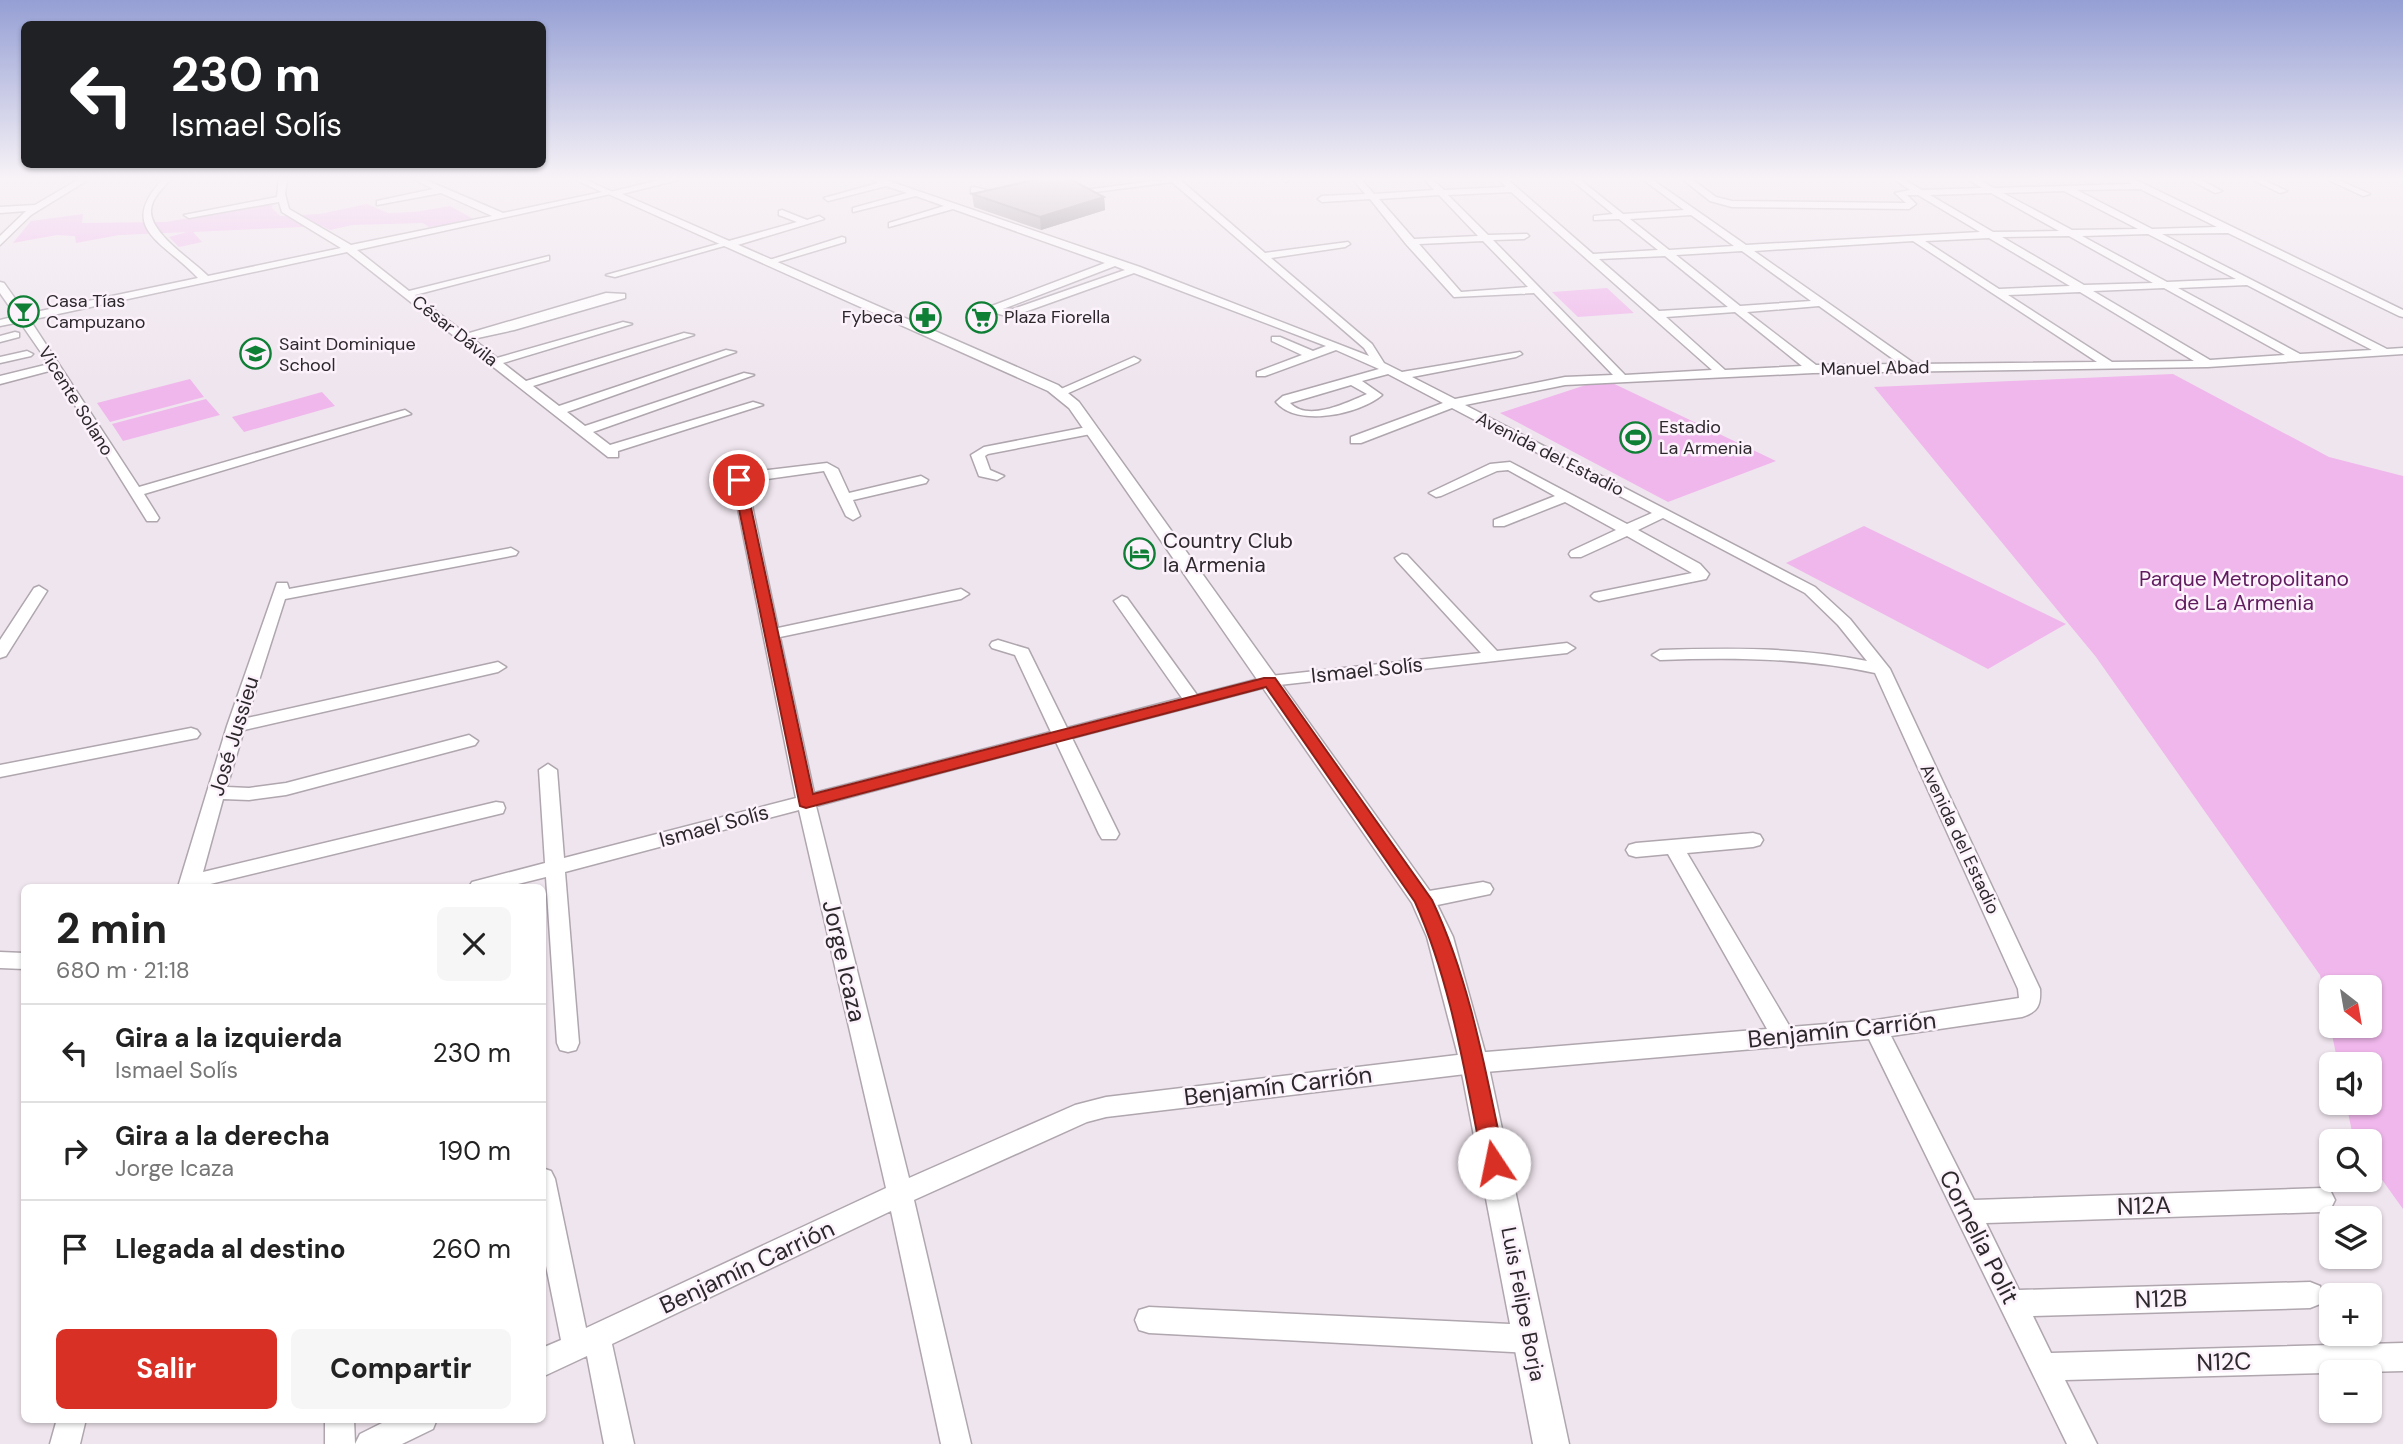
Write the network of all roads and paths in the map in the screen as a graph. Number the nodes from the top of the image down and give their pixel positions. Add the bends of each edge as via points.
1 (167, 245) edge
2 (344, 245) edge
3 (360, 245) edge
4 (722, 245) edge
5 (730, 245) edge
6 (824, 245) edge
7 (1068, 245) edge
8 (1250, 245) edge
9 (1335, 245) edge
10 (1412, 245) edge
11 (1492, 245) edge
12 (1577, 245) edge
13 (1657, 245) edge
14 (1739, 245) edge
15 (1793, 245) edge
16 (1924, 245) edge
17 (2006, 245) edge
18 (2094, 245) edge
19 (2176, 245) edge
20 (2261, 245) edge
21 (348, 248) junction
22 (1743, 248) junction
23 (1666, 253) junction
24 (1262, 256) junction
25 (1590, 257) junction
26 (546, 258) dead end
27 (768, 262) junction
28 (1116, 262) junction
29 (1136, 269) junction
30 (611, 275) dead end
31 (205, 279) junction
32 (2250, 282) junction
33 (0, 285) edge
34 (2165, 285) junction
35 (2079, 289) junction
36 (1537, 290) junction
37 (1997, 292) junction
38 (408, 294) junction
39 (1822, 303) junction
40 (1738, 310) junction
41 (2403, 314) edge
42 (1655, 315) junction
43 (21, 318) junction
44 (0, 323) edge
45 (627, 324) dead end
46 (1344, 326) junction
47 (490, 332) junction
48 (1305, 332) junction
49 (15, 335) dead end
50 (688, 335) dead end
51 (463, 338) junction
52 (0, 339) edge
53 (1276, 339) dead end
54 (1337, 346) junction
55 (2403, 351) edge
56 (730, 352) dead end
57 (2385, 352) junction
58 (27, 354) dead end
59 (1310, 354) junction
60 (1516, 355) dead end
61 (2298, 358) junction
62 (0, 360) edge
63 (1134, 360) dead end
64 (495, 362) junction
65 (2208, 364) junction
66 (56, 366) junction
67 (2112, 367) junction
68 (1913, 368) junction
69 (1813, 369) junction
70 (1390, 370) junction
71 (1721, 372) junction
72 (1261, 374) dead end
73 (748, 375) dead end
74 (1620, 376) junction
75 (0, 380) edge
76 (48, 380) dead end
77 (1352, 380) junction
78 (524, 385) junction
79 (0, 392) edge
80 (1060, 392) junction
81 (1451, 404) junction
82 (757, 405) dead end
83 (557, 411) junction
84 (405, 414) dead end
85 (1092, 430) junction
86 (584, 431) junction
87 (1356, 440) dead end
88 (997, 476) dead end
89 (921, 480) dead end
90 (134, 493) junction
91 (1436, 493) dead end
92 (1564, 497) junction
93 (845, 498) junction
94 (1663, 513) junction
95 (853, 516) dead end
96 (152, 518) dead end
97 (1499, 523) dead end
98 (1626, 531) junction
99 (511, 552) dead end
100 (1576, 554) dead end
101 (1402, 558) dead end
102 (39, 591) dead end
103 (961, 594) dead end
104 (1599, 596) dead end
105 (1122, 601) dead end
106 (772, 634) junction
107 (998, 645) dead end
108 (1567, 649) dead end
109 (0, 653) edge
110 (1660, 655) dead end
111 (1493, 656) junction
112 (498, 667) dead end
113 (1882, 669) junction
114 (1270, 681) junction
115 (1193, 701) junction
116 (236, 726) junction
117 (191, 734) dead end
118 (1060, 736) junction
119 (469, 741) dead end
120 (548, 770) dead end
121 (0, 771) edge
122 (216, 793) junction
123 (806, 802) junction
124 (496, 808) dead end
125 (1110, 834) dead end
126 (1754, 840) dead end
127 (1674, 847) junction
128 (1636, 850) dead end
129 (553, 868) junction
130 (189, 884) edge
131 (193, 884) edge
132 (491, 884) edge
133 (1483, 889) dead end
134 (1423, 900) junction
135 (550, 917) edge
136 (0, 960) edge
137 (21, 961) edge
138 (2021, 970) joint
139 (1876, 1029) junction
140 (1783, 1037) junction
141 (568, 1042) dead end
142 (1474, 1063) junction
143 (546, 1193) edge
144 (900, 1194) junction
145 (2322, 1200) dead end
146 (1967, 1212) junction
147 (2310, 1295) dead end
148 (2012, 1303) junction
149 (1149, 1321) dead end
150 (1530, 1339) junction
151 (587, 1342) junction
152 (2403, 1357) edge
153 (546, 1361) edge
154 (2044, 1367) junction
155 (71, 1423) edge
156 (340, 1423) edge
157 (416, 1423) edge
158 (386, 1440) edge
159 (65, 1444) edge
160 (340, 1444) edge
161 (619, 1444) edge
162 (956, 1444) edge
163 (1551, 1444) edge
164 (2082, 1444) edge

1 - 31 street
2 - 21 street, César Dávila
3 - 21 street
4 - 30 street
5 - 27 street, Luis Felipe Borja
6 - 27 street
7 - 28 street, Avenida del Estadio
8 - 24 street
9 - 24 street
10 - 36 street via 1459,296
11 - 36 street
12 - 25 street
13 - 23 street
14 - 22 street
15 - 22 street
16 - 37 street
17 - 35 street
18 - 34 street
19 - 32 street
20 - 41 street
21 - 31 street
21 - 38 street, César Dávila
22 - 23 street
22 - 39 street
23 - 25 street
23 - 40 street
24 - 46 street
25 - 42 street
26 - 38 street
27 - 80 street, Luis Felipe Borja
28 - 29 street, Avenida del Estadio
28 - 29 street via 993,309 1015,312
29 - 48 street, Avenida del Estadio
31 - 43 street
32 - 34 street
32 - 57 street
33 - 43 street, Vicente Solano
34 - 35 street
34 - 61 street
35 - 37 street
35 - 65 street
36 - 74 street
37 - 67 street
38 - 51 street, César Dávila
39 - 40 street
39 - 68 street
40 - 42 street
40 - 69 street
42 - 71 street
43 - 44 street
43 - 66 street, Vicente Solano
45 - 64 street
46 - 48 street
46 - 70 street
47 - 47 street via 510,328 621,296 610,295
47 - 51 street
48 - 54 street, Avenida del Estadio
49 - 52 street
50 - 78 street
51 - 64 street, César Dávila
53 - 59 street
54 - 59 street
54 - 70 street, Avenida del Estadio
55 - 57 street, Manuel Abad
56 - 83 street
57 - 61 street, Manuel Abad
58 - 62 street
59 - 72 street
60 - 70 street
61 - 65 street, Manuel Abad
63 - 80 street
64 - 78 street, César Dávila
65 - 67 street, Manuel Abad
66 - 75 street
66 - 90 street, Vicente Solano
67 - 68 street, Manuel Abad
68 - 69 street, Manuel Abad
69 - 71 street, Manuel Abad
70 - 77 street
70 - 81 street, Avenida del Estadio
71 - 74 street, Manuel Abad
73 - 86 street
74 - 81 street, Manuel Abad via 1565,381
76 - 79 street
77 - 77 street via 1287,399 1282,402 1294,412 1314,415 1376,395
78 - 83 street, César Dávila
80 - 85 street, Luis Felipe Borja
81 - 87 street, Manuel Abad
81 - 94 street, Avenida del Estadio
82 - 86 street, César Dávila via 611,452
83 - 86 street, César Dávila
84 - 90 street
85 - 88 street via 1006,445 978,455 984,473
85 - 114 street, Luis Felipe Borja
89 - 93 street
90 - 96 street, Vicente Solano
91 - 92 street via 1510,466
92 - 97 street
92 - 98 street
93 - 95 street
93 - 106 street, Jorge Icaza via 827,467 739,478
94 - 98 street
94 - 113 street, Avenida del Estadio via 1810,590 1844,622
98 - 100 street
98 - 104 street via 1695,567 1701,576
99 - 116 street, José Jussieu via 280,591
101 - 111 street
102 - 109 street
103 - 106 street
105 - 115 street
106 - 123 street, Jorge Icaza
107 - 118 street via 1023,652
108 - 111 street, Ismael Solís
110 - 113 street via 1738,652
111 - 114 street, Ismael Solís
112 - 116 street
113 - 138 street, Avenida del Estadio
114 - 115 street, Ismael Solís
114 - 134 street, Luis Felipe Borja
115 - 118 street, Ismael Solís
116 - 122 street, José Jussieu
117 - 121 street
118 - 123 street, Ismael Solís
118 - 125 street
119 - 122 street via 285,789
120 - 129 street
122 - 130 street, José Jussieu
123 - 129 street, Ismael Solís
123 - 144 street, Jorge Icaza
124 - 131 street
126 - 127 street
127 - 128 street
127 - 140 street
129 - 132 street, Ismael Solís
129 - 135 street
133 - 134 street
134 - 142 street, Luis Felipe Borja via 1440,937
135 - 141 street
136 - 137 street
138 - 139 street, Benjamín Carrión via 2030,1002 2022,1008
139 - 140 street, Benjamín Carrión
139 - 146 street, Cornelia Polit
140 - 142 street, Benjamín Carrión
142 - 144 street, Benjamín Carrión via 1083,1112
142 - 150 street, Luis Felipe Borja
143 - 151 street
144 - 151 street, Benjamín Carrión
144 - 162 street, Jorge Icaza
145 - 146 street, N12A
146 - 148 street, Cornelia Polit
147 - 148 street, N12B
148 - 154 street, Cornelia Polit
149 - 150 street
150 - 163 street, Luis Felipe Borja
151 - 153 street, Benjamín Carrión
151 - 161 street
152 - 154 street, N12C
154 - 164 street, Cornelia Polit
155 - 159 street
156 - 160 street
157 - 158 street

